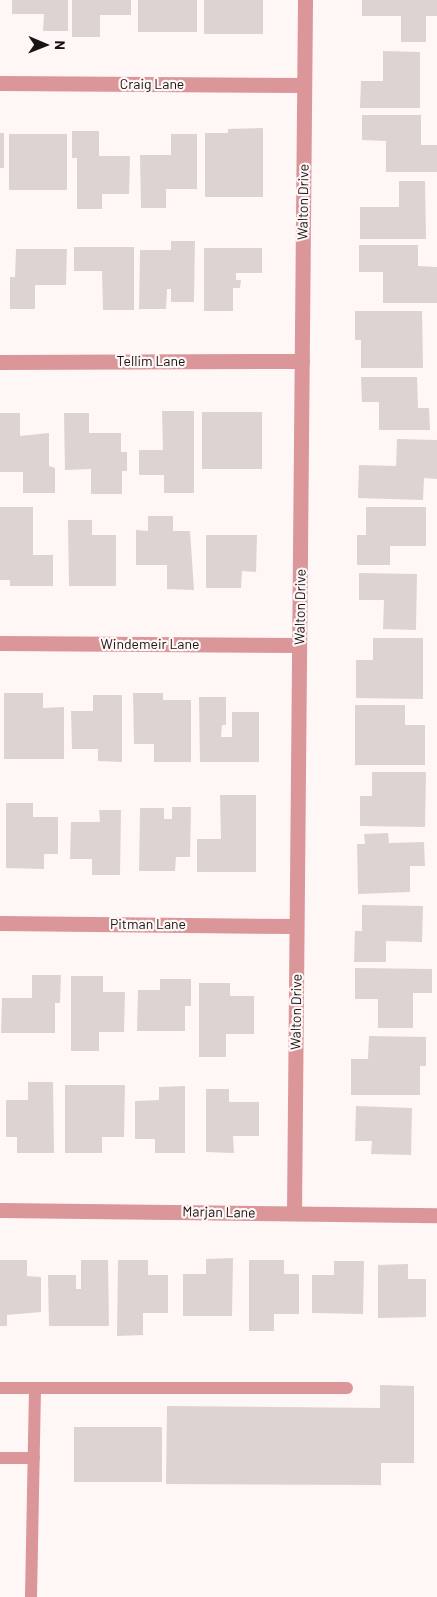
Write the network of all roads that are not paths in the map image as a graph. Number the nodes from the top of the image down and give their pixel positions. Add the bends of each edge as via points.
1 (305, 0) edge
2 (0, 83) edge
3 (304, 85) junction
4 (302, 361) junction
5 (0, 362) edge
6 (0, 644) edge
7 (299, 645) junction
8 (0, 923) edge
9 (296, 926) junction
10 (0, 1210) edge
11 (294, 1213) junction
12 (437, 1215) edge
13 (0, 1388) edge
14 (347, 1388) dead end
15 (35, 1389) junction
16 (0, 1458) edge
17 (34, 1458) junction
18 (31, 1597) edge

1 - 3 street, Walton Drive
2 - 3 street, Craig Lane
3 - 4 street, Walton Drive
4 - 5 street, Tellim Lane
4 - 7 street, Walton Drive
6 - 7 street, Windemeir Lane
7 - 9 street, Walton Drive
8 - 9 street, Pitman Lane
9 - 11 street, Walton Drive
10 - 11 street, Marjan Lane
11 - 12 street, Marjan Lane
13 - 15 lane
14 - 15 lane
15 - 17 lane
16 - 17 lane
17 - 18 lane

